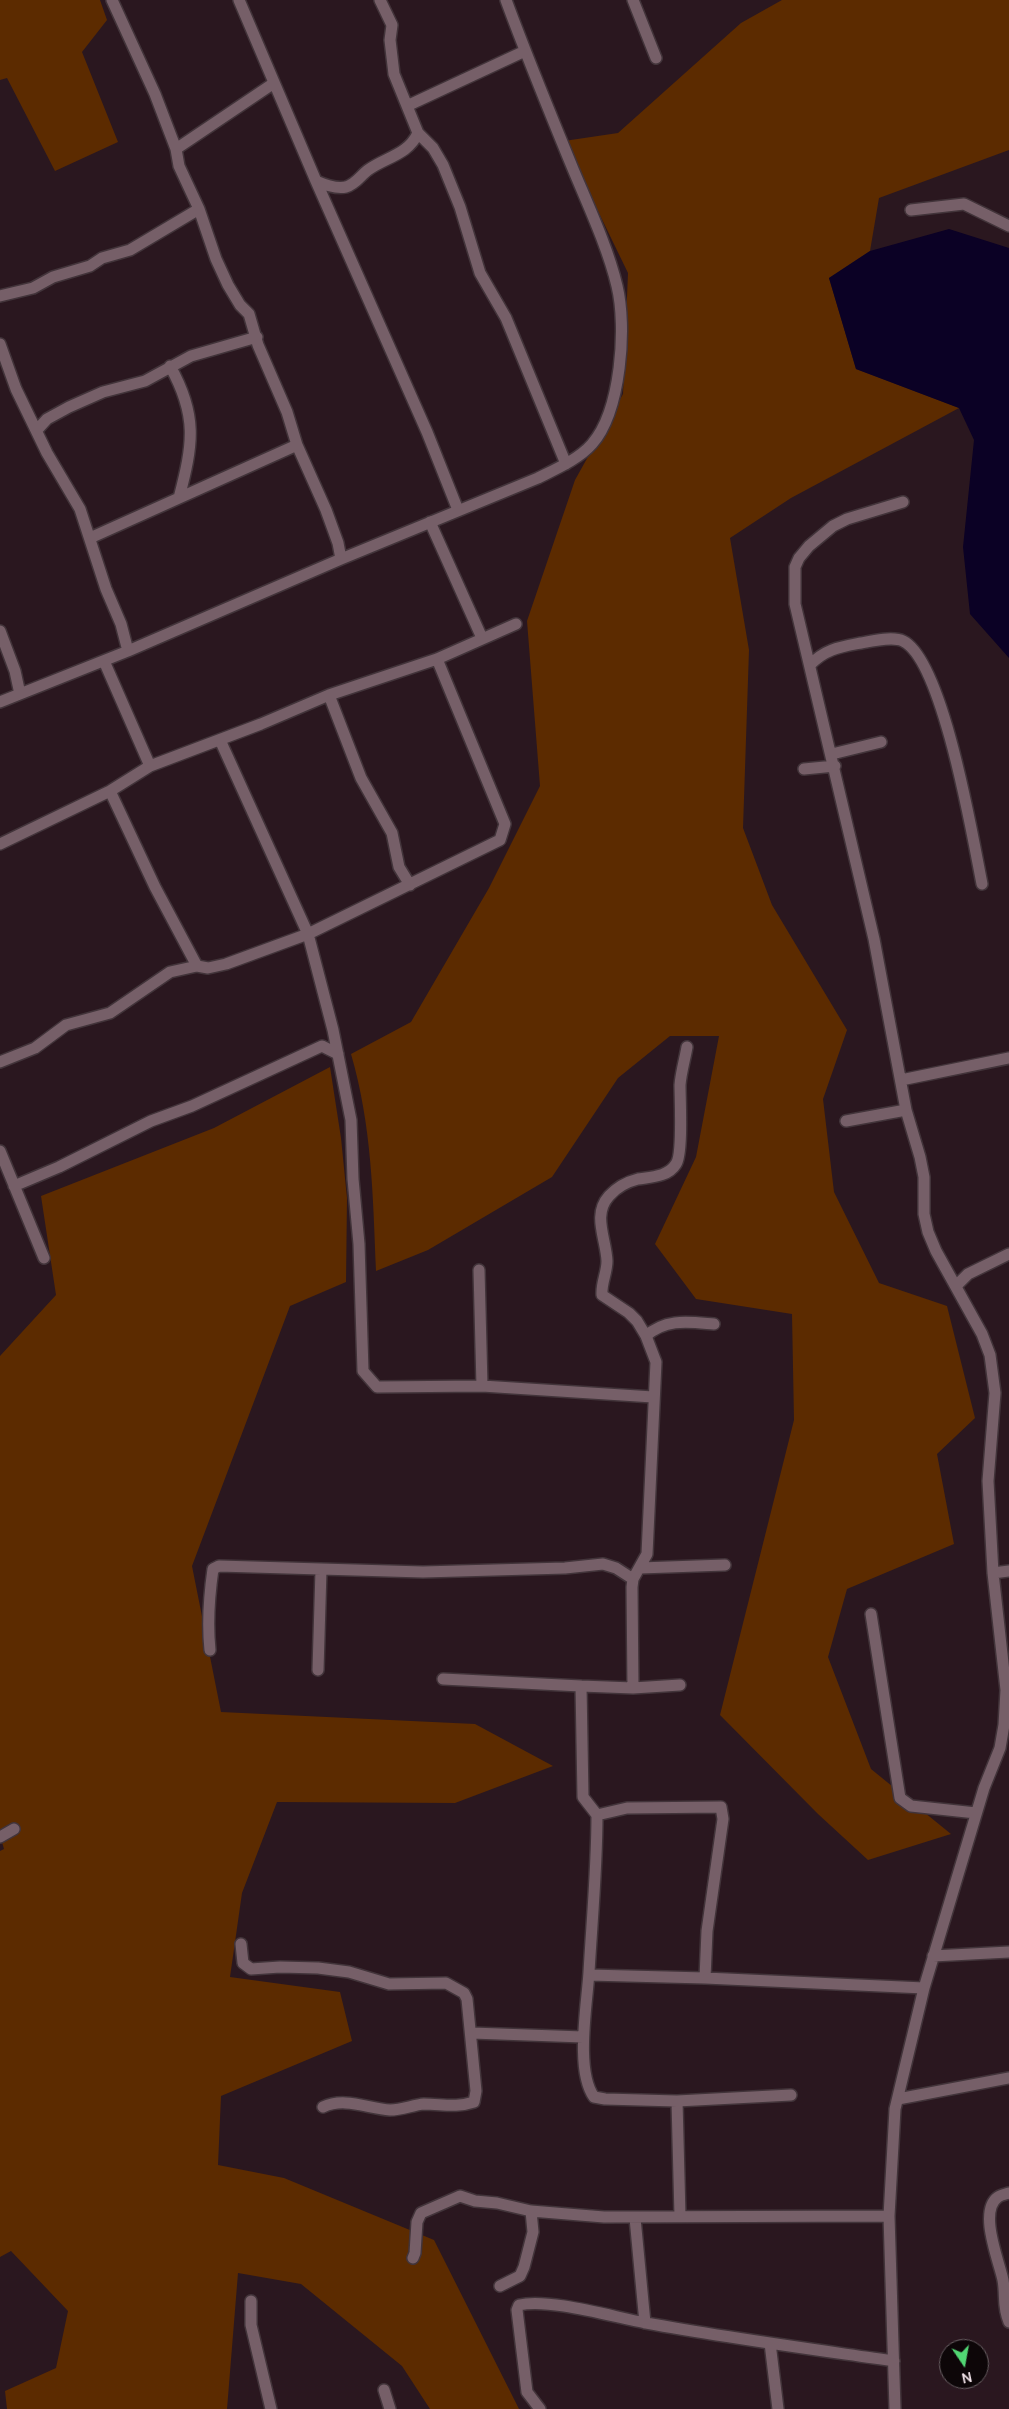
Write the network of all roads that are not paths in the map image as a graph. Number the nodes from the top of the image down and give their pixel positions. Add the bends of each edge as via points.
1 (112, 0) edge
2 (239, 0) edge
3 (380, 0) edge
4 (506, 0) edge
5 (633, 0) edge
6 (525, 51) junction
7 (656, 58) dead end
8 (274, 83) junction
9 (409, 105) junction
10 (418, 133) junction
11 (176, 149) junction
12 (316, 181) junction
13 (199, 209) junction
14 (911, 210) dead end
15 (1009, 226) edge
16 (0, 296) edge
17 (256, 337) junction
18 (0, 344) edge
19 (170, 366) junction
20 (37, 430) junction
21 (297, 445) junction
22 (566, 464) junction
23 (179, 498) junction
24 (903, 502) dead end
25 (458, 510) junction
26 (430, 522) junction
27 (90, 538) junction
28 (340, 559) junction
29 (516, 624) dead end
30 (0, 631) edge
31 (482, 638) junction
32 (128, 651) junction
33 (437, 659) junction
34 (104, 661) junction
35 (810, 665) junction
36 (20, 694) junction
37 (329, 695) junction
38 (0, 702) edge
39 (220, 740) junction
40 (881, 742) dead end
41 (832, 754) junction
42 (150, 766) junction
43 (835, 766) junction
44 (804, 769) dead end
45 (110, 791) junction
46 (0, 844) edge
47 (982, 884) dead end
48 (410, 885) junction
49 (308, 934) junction
50 (197, 966) junction
51 (687, 1047) dead end
52 (338, 1054) junction
53 (1009, 1058) edge
54 (0, 1062) edge
55 (901, 1080) junction
56 (906, 1110) junction
57 (846, 1122) dead end
58 (0, 1151) edge
59 (14, 1186) junction
60 (1009, 1254) edge
61 (44, 1258) dead end
62 (479, 1270) dead end
63 (956, 1286) junction
64 (714, 1324) dead end
65 (646, 1336) junction
66 (482, 1386) junction
67 (653, 1397) junction
68 (725, 1565) dead end
69 (640, 1568) junction
70 (321, 1570) junction
71 (1009, 1572) edge
72 (993, 1573) junction
73 (633, 1579) junction
74 (871, 1614) dead end
75 (210, 1650) dead end
76 (318, 1670) dead end
77 (443, 1679) dead end
78 (680, 1685) dead end
79 (581, 1686) junction
80 (633, 1688) junction
81 (1004, 1747) edge
82 (976, 1813) junction
83 (597, 1815) junction
84 (14, 1829) dead end
85 (0, 1837) edge
86 (242, 1944) dead end
87 (1009, 1952) edge
88 (933, 1956) junction
89 (589, 1975) junction
90 (705, 1978) junction
91 (924, 1988) junction
92 (472, 2033) junction
93 (583, 2037) junction
94 (1009, 2078) edge
95 (791, 2095) dead end
96 (898, 2099) junction
97 (677, 2101) junction
98 (323, 2107) dead end
99 (1009, 2193) edge
100 (531, 2211) junction
101 (680, 2216) junction
102 (888, 2216) junction
103 (635, 2218) junction
104 (413, 2258) dead end
105 (500, 2286) dead end
106 (251, 2301) dead end
107 (1009, 2322) edge
108 (645, 2323) junction
109 (770, 2343) junction
110 (894, 2361) junction
111 (384, 2390) dead end
112 (271, 2409) edge
113 (390, 2409) edge
114 (540, 2409) edge
115 (778, 2409) edge
116 (895, 2409) edge

1 - 11 street
2 - 8 street
3 - 9 street via 392,25 390,40 394,74
4 - 6 street
5 - 7 street
6 - 9 street
6 - 22 street via 587,200 617,287 623,341 616,389 603,424 592,444
8 - 11 street
8 - 12 street
9 - 10 street
10 - 12 street via 415,141 402,152 369,170 353,184 331,187
10 - 22 street via 433,148 442,165 460,206 480,273 506,318
11 - 13 street via 179,166
12 - 25 street
13 - 16 street via 130,250 53,277 33,288
13 - 17 street via 224,276 240,306 250,314
14 - 15 street via 964,204
17 - 19 street via 191,356
17 - 21 street
18 - 20 street via 16,389
19 - 20 street via 145,381 103,392 69,407 48,419
19 - 23 street via 184,391 192,424 188,463
20 - 27 street via 80,510
21 - 23 street
21 - 28 street via 326,510
22 - 25 street
23 - 27 street
24 - 35 street via 832,526 799,558 793,577
25 - 26 street
26 - 28 street
26 - 31 street
27 - 32 street
28 - 32 street
29 - 31 street
30 - 36 street
31 - 33 street
32 - 34 street
33 - 37 street
33 - 48 street via 505,824 500,840
34 - 36 street
34 - 42 street
35 - 41 street
35 - 47 street via 834,648 895,640 903,641 922,661 958,761
36 - 38 street
37 - 39 street
37 - 48 street via 361,778 392,833 399,867
39 - 42 street
39 - 49 street
40 - 41 street
41 - 43 street
42 - 45 street
43 - 44 street
43 - 55 street
45 - 46 street
45 - 50 street
48 - 49 street
49 - 50 street via 226,964 208,968
49 - 52 street
50 - 54 street via 170,972 110,1013 66,1025 35,1048
51 - 65 street via 680,1083 682,1124 676,1166 660,1175 616,1187 602,1204 599,1218 607,1267 601,1286 602,1295 629,1313
52 - 59 street via 322,1046
52 - 66 street via 351,1120 360,1244 364,1372 377,1387
53 - 55 street
55 - 56 street
56 - 57 street
56 - 63 street via 924,1177 924,1214 928,1232
58 - 59 street
59 - 61 street
60 - 63 street via 968,1274
62 - 66 street
63 - 72 street via 990,1355 995,1393 988,1481
64 - 65 street via 671,1323
65 - 67 street via 656,1362
66 - 67 street
67 - 69 street via 647,1554
68 - 69 street
69 - 73 street
70 - 73 street via 423,1572 604,1564
70 - 75 street via 219,1566 213,1569 207,1621
70 - 76 street
71 - 72 street
72 - 81 street via 1006,1690
73 - 80 street
74 - 82 street via 900,1798 911,1806
77 - 79 street
78 - 80 street
79 - 80 street
79 - 83 street via 583,1797
81 - 82 street
82 - 88 street
83 - 89 street
83 - 90 street via 627,1808 721,1807 723,1819 707,1931
84 - 85 street
86 - 92 street via 243,1964 251,1969 318,1968 349,1972 389,1984 451,1984 467,1999
87 - 88 street
88 - 91 street
89 - 90 street
89 - 93 street
90 - 91 street
91 - 96 street
92 - 93 street
92 - 98 street via 474,2102 457,2107 424,2104 393,2110 344,2101
93 - 97 street via 588,2088 594,2097
94 - 96 street
95 - 97 street
96 - 102 street
97 - 101 street
99 - 107 street via 997,2198 990,2210 989,2221 1003,2281 1003,2308
100 - 103 street
100 - 104 street via 456,2196 422,2213 416,2222
100 - 105 street via 534,2232 524,2267 520,2276
101 - 102 street
101 - 103 street
102 - 110 street
103 - 108 street
106 - 112 street via 251,2325
108 - 109 street
108 - 114 street via 573,2308 519,2304 517,2310 527,2392
109 - 110 street
109 - 115 street
110 - 116 street
111 - 113 street

